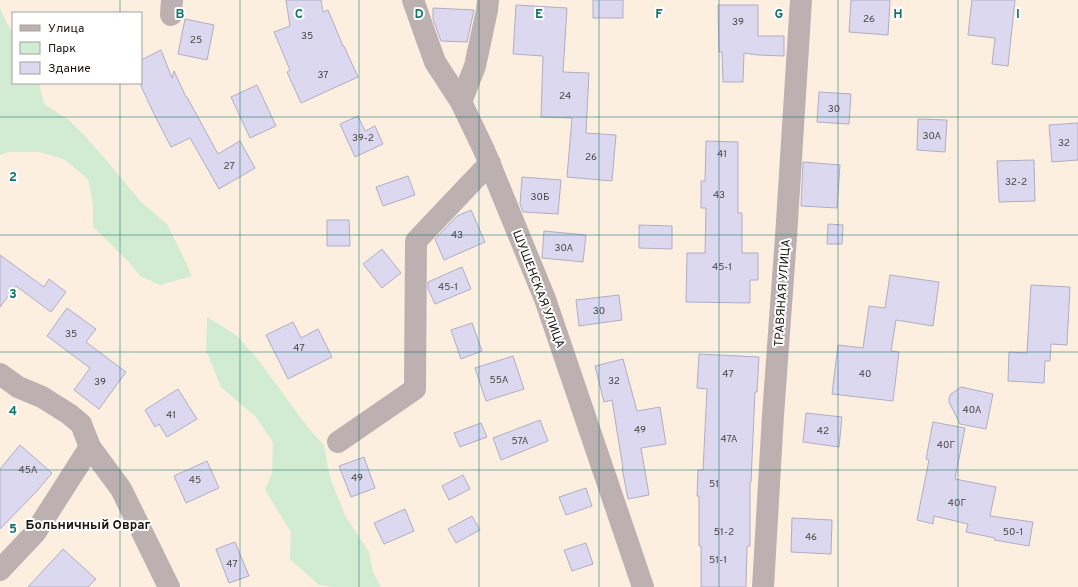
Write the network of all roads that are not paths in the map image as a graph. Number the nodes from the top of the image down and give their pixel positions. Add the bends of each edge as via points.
1 (413, 0) edge
2 (801, 0) edge
3 (493, 3) edge
4 (461, 102) junction
5 (490, 163) junction
6 (0, 374) edge
7 (338, 442) dead end
8 (90, 447) junction
9 (0, 570) edge
10 (169, 587) edge
11 (643, 587) edge
12 (763, 587) edge

1 - 4 street, ШУШЕНСКАЯ УЛИЦА via 435,62
2 - 12 street, ТРАВЯНАЯ УЛИЦА
3 - 4 street via 475,66
4 - 5 street, ШУШЕНСКАЯ УЛИЦА
5 - 7 street via 416,241 415,389
5 - 11 street, ШУШЕНСКАЯ УЛИЦА via 545,299
6 - 8 street via 18,387 42,397 69,414 81,424
8 - 9 street via 35,533
8 - 10 street via 121,489

